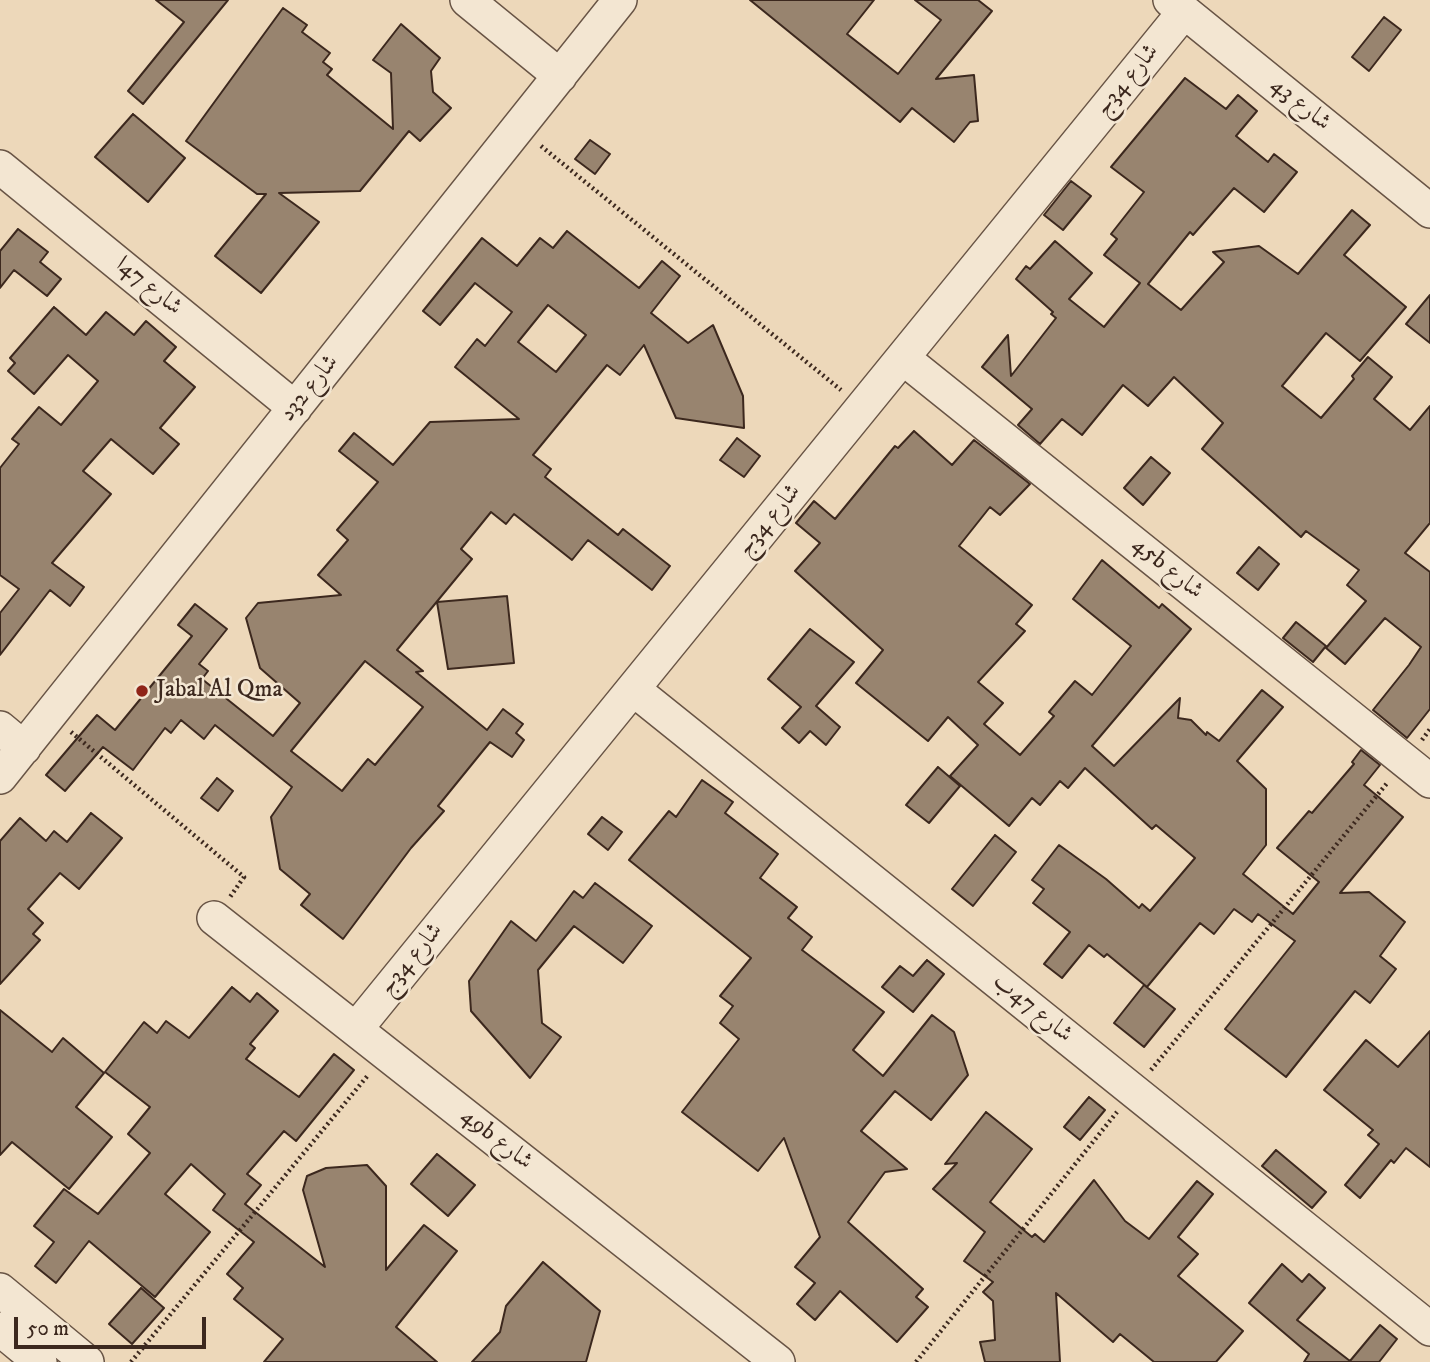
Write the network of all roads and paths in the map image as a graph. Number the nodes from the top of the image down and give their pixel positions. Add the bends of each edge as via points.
1 (467, 0) edge
2 (621, 0) edge
3 (1177, 6) edge
4 (560, 76) junction
5 (518, 128) junction
6 (0, 167) edge
7 (1430, 211) edge
8 (903, 358) junction
9 (863, 407) junction
10 (295, 408) junction
11 (633, 689) junction
12 (49, 714) junction
13 (1430, 729) edge
14 (12, 738) edge
15 (1418, 771) edge
16 (0, 777) edge
17 (214, 918) joint
18 (356, 1029) junction
19 (386, 1053) junction
20 (1134, 1091) junction
21 (0, 1290) edge
22 (0, 1329) edge
23 (1430, 1329) edge
24 (40, 1362) edge
25 (87, 1362) edge
26 (131, 1362) edge
27 (778, 1362) edge
28 (916, 1362) edge

1 - 4 street
2 - 4 street, شارع 32د
3 - 7 street, شارع 43
3 - 8 street, شارع 34ج
4 - 5 street, شارع 32د
5 - 9 path
5 - 10 street, شارع 32د
6 - 10 street, شارع 47ا
8 - 9 street, شارع 34ج
8 - 15 street, 45b شارع
9 - 11 street, شارع 34ج
10 - 12 street, شارع 32د
11 - 18 street, شارع 34ج
11 - 20 street, شارع 47ب
12 - 14 street, شارع 32د
12 - 17 path via 244,877
13 - 15 path
14 - 16 street, شارع 32د
15 - 20 path
17 - 18 street, 49b شارع
18 - 19 street, 49b شارع
19 - 26 path
19 - 27 street, 49b شارع
20 - 23 street, شارع 47ب
20 - 28 path
21 - 25 street
22 - 24 street

